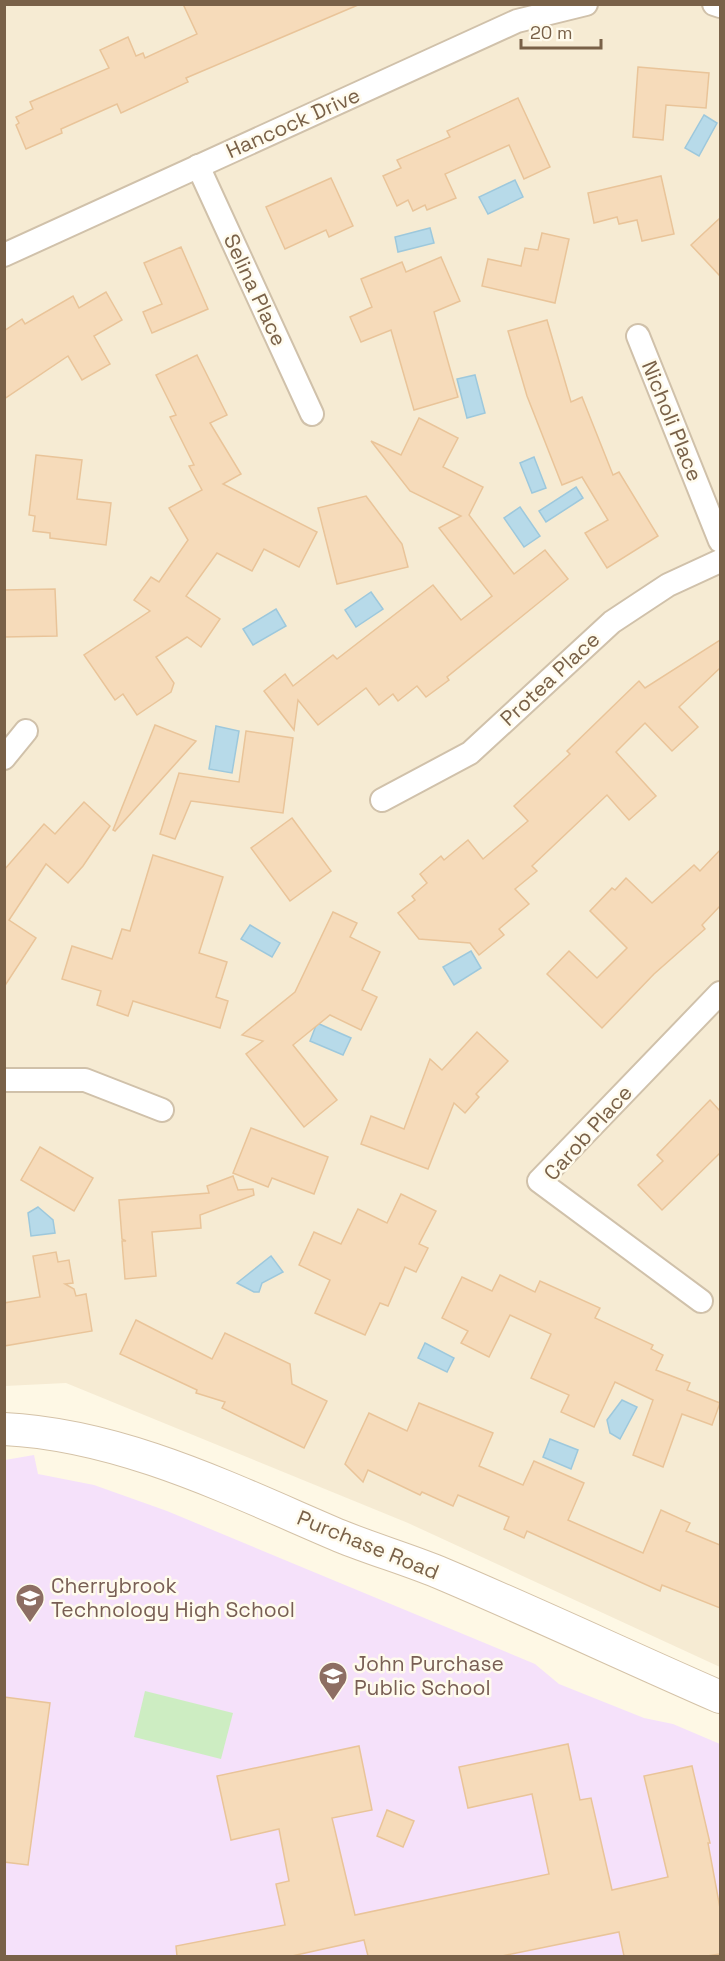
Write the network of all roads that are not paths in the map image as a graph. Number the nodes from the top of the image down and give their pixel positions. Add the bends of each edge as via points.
1 (586, 4) edge
2 (714, 4) edge
3 (720, 6) edge
4 (198, 166) junction
5 (4, 255) edge
6 (638, 336) dead end
7 (312, 414) dead end
8 (720, 541) edge
9 (720, 561) edge
10 (26, 731) dead end
11 (4, 758) edge
12 (382, 800) dead end
13 (720, 993) edge
14 (4, 1080) edge
15 (162, 1110) dead end
16 (701, 1301) dead end
17 (4, 1429) edge
18 (720, 1697) edge

1 - 4 street, Hancock Drive via 517,21
2 - 3 street
4 - 5 street, Hancock Drive
4 - 7 street, Selina Place
6 - 8 street, Nicholi Place
9 - 12 street, Protea Place via 668,585 612,622 470,753
10 - 11 street
13 - 16 street, Carob Place via 539,1181
14 - 15 street via 86,1080
17 - 18 main road, Purchase Road via 95,1442 155,1460 438,1573

